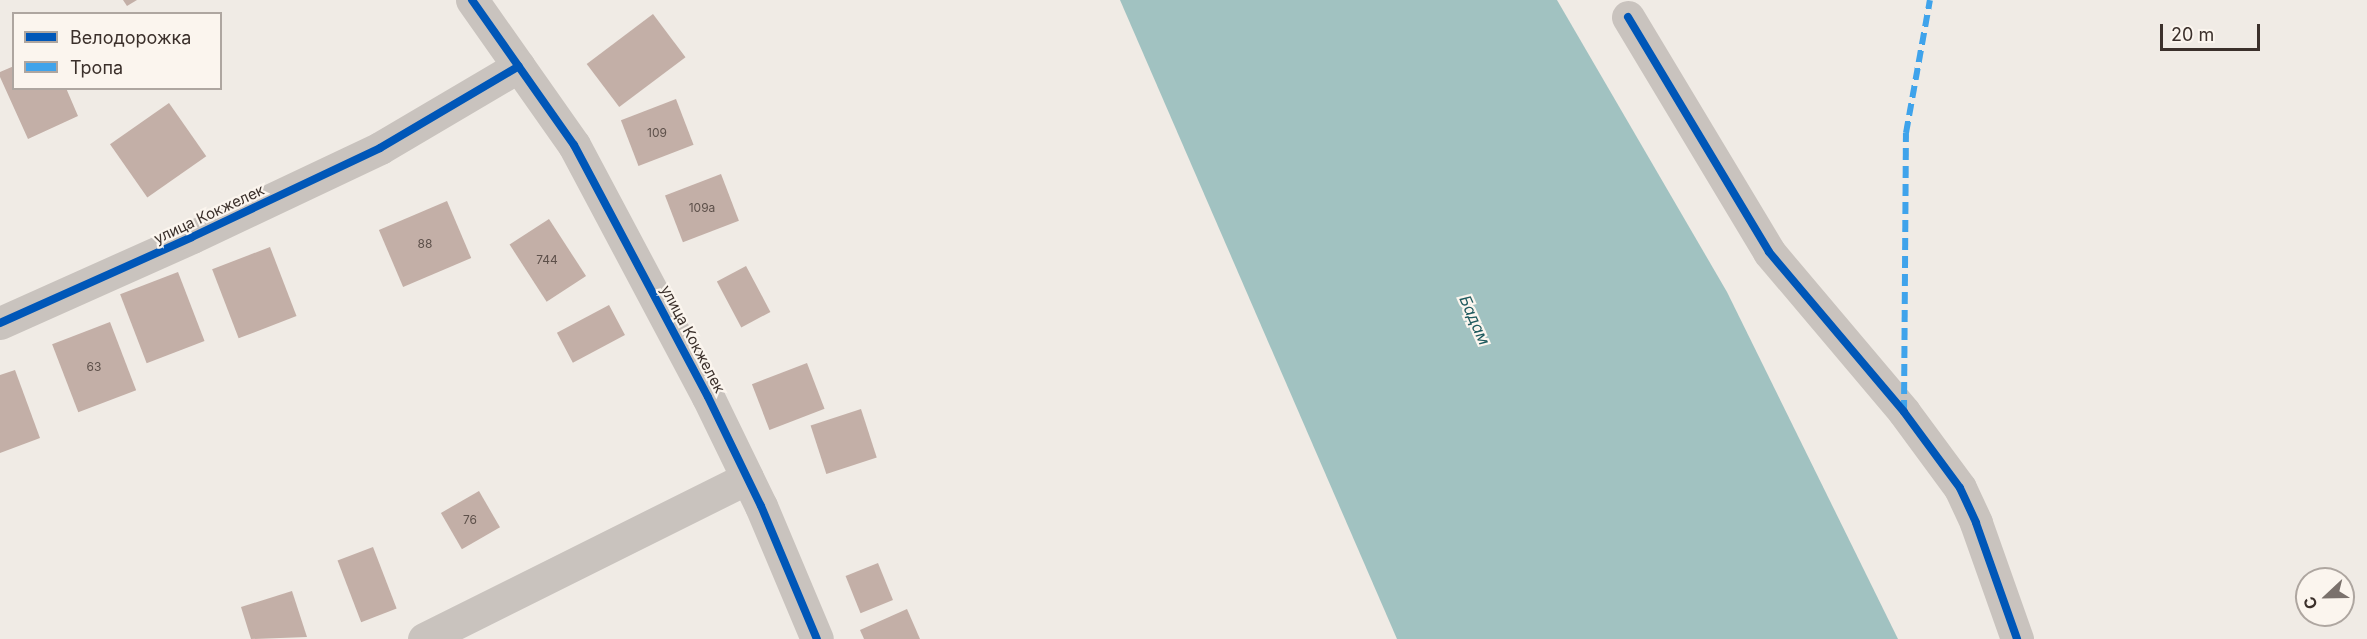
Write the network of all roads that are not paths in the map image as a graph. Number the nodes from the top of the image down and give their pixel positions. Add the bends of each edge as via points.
1 (471, 0) edge
2 (1628, 17) dead end
3 (519, 66) junction
4 (0, 323) edge
5 (747, 478) junction
6 (424, 639) edge
7 (818, 639) edge
8 (2017, 639) edge

1 - 3 street, улица Кокжелек
2 - 8 street via 1769,252 1904,412 1960,488
3 - 4 street, улица Кокжелек via 380,148
3 - 5 street, улица Кокжелек via 574,145
5 - 6 street
5 - 7 street, улица Кокжелек

